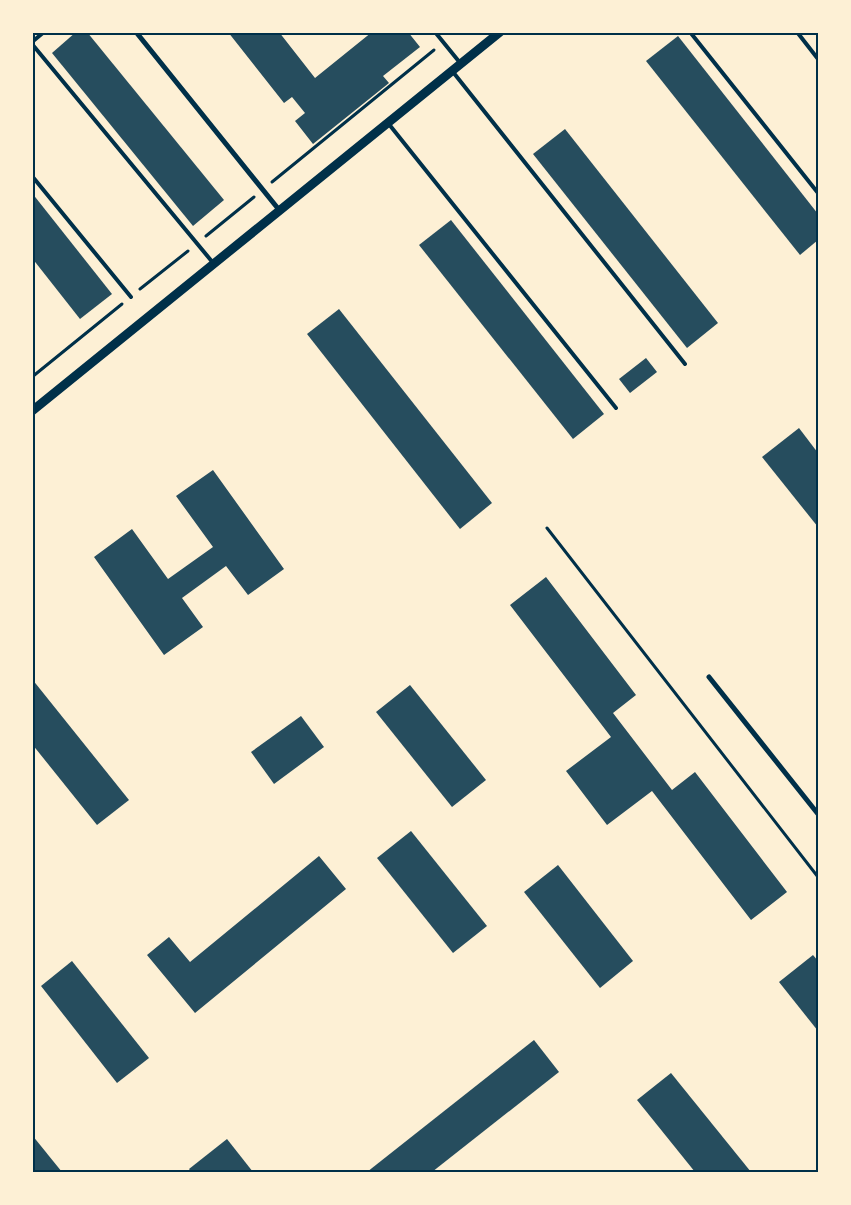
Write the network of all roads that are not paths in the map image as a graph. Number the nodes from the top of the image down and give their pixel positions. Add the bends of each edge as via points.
1 (44, 32) edge
2 (136, 32) edge
3 (435, 32) edge
4 (500, 32) edge
5 (690, 32) edge
6 (797, 32) edge
7 (32, 43) edge
8 (818, 59) edge
9 (461, 64) junction
10 (452, 71) junction
11 (388, 123) junction
12 (32, 176) edge
13 (818, 192) edge
14 (280, 211) junction
15 (214, 264) junction
16 (131, 297) road end
17 (685, 364) dead end
18 (616, 408) dead end
19 (32, 412) edge
20 (709, 677) dead end
21 (818, 814) edge

1 - 7 lane
2 - 14 street
3 - 9 lane
4 - 9 street
5 - 13 lane
6 - 8 lane
7 - 15 lane
9 - 10 street
10 - 11 street
10 - 17 lane
11 - 14 street
11 - 18 lane
12 - 16 lane
14 - 15 street
15 - 19 street
20 - 21 street

